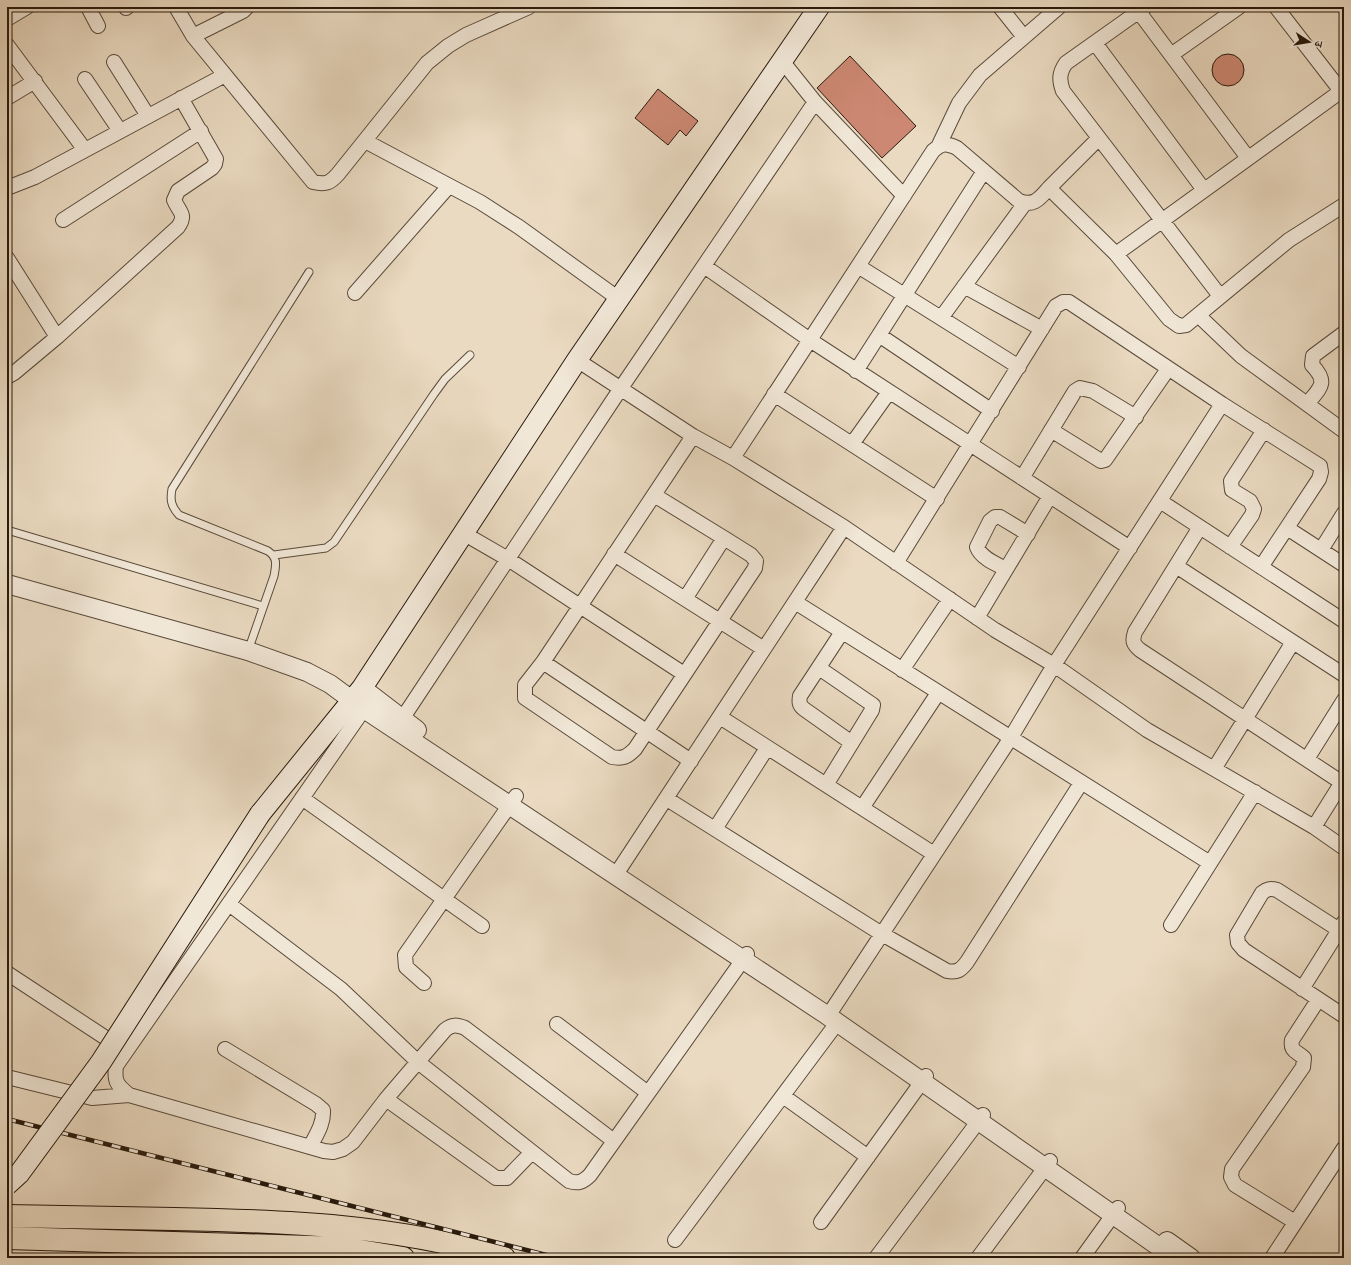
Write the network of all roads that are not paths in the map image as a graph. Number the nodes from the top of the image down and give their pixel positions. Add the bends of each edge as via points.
1 (27, 7) edge
2 (88, 7) edge
3 (176, 7) edge
4 (247, 7) edge
5 (529, 7) edge
6 (819, 7) edge
7 (1000, 7) edge
8 (1059, 7) edge
9 (1239, 7) edge
10 (1276, 7) edge
11 (1142, 9) edge
12 (7, 19) edge
13 (98, 26) dead end
14 (193, 36) junction
15 (1024, 37) junction
16 (1095, 43) junction
17 (7, 45) edge
18 (1171, 55) junction
19 (114, 62) dead end
20 (783, 62) junction
21 (225, 75) junction
22 (85, 79) dead end
23 (35, 81) junction
24 (1342, 90) edge
25 (7, 98) edge
26 (181, 98) junction
27 (816, 102) junction
28 (148, 116) junction
29 (120, 131) junction
30 (201, 131) junction
31 (1099, 138) junction
32 (365, 141) junction
33 (939, 145) junction
34 (85, 150) junction
35 (1248, 158) junction
36 (984, 171) junction
37 (449, 186) junction
38 (7, 188) edge
39 (1049, 188) junction
40 (1204, 190) junction
41 (904, 196) junction
42 (1025, 203) junction
43 (1344, 205) edge
44 (63, 220) dead end
45 (1161, 220) junction
46 (1116, 254) junction
47 (7, 258) edge
48 (704, 266) junction
49 (858, 266) junction
50 (310, 272) dead end
51 (964, 286) junction
52 (355, 293) dead end
53 (904, 295) junction
54 (1220, 296) junction
55 (619, 299) junction
56 (1198, 315) junction
57 (941, 318) junction
58 (1042, 329) junction
59 (1344, 333) edge
60 (879, 335) junction
61 (57, 337) junction
62 (810, 340) junction
63 (470, 355) dead end
64 (577, 360) junction
65 (1019, 367) junction
66 (1168, 369) junction
67 (856, 371) junction
68 (7, 377) edge
69 (621, 388) junction
70 (888, 392) junction
71 (774, 394) junction
72 (1222, 404) junction
73 (1307, 404) junction
74 (992, 411) junction
75 (1136, 417) junction
76 (1051, 430) junction
77 (1264, 430) junction
78 (1344, 431) edge
79 (693, 436) junction
80 (852, 444) junction
81 (970, 446) junction
82 (733, 458) junction
83 (1022, 478) junction
84 (654, 495) junction
85 (1050, 496) junction
86 (937, 499) junction
87 (1160, 501) junction
88 (1344, 512) edge
89 (844, 527) junction
90 (1200, 527) junction
91 (1287, 528) junction
92 (7, 530) edge
93 (463, 533) junction
94 (1028, 534) junction
95 (724, 538) junction
96 (1230, 547) junction
97 (1130, 548) junction
98 (1321, 550) junction
99 (614, 554) junction
100 (274, 556) junction
101 (508, 559) junction
102 (896, 563) junction
103 (1344, 565) edge
104 (1176, 566) junction
105 (1261, 567) junction
106 (1006, 569) junction
107 (7, 584) edge
108 (685, 599) junction
109 (950, 599) junction
110 (795, 602) junction
111 (263, 606) junction
112 (580, 606) junction
113 (977, 618) junction
114 (720, 621) junction
115 (1344, 621) edge
116 (842, 632) junction
117 (1293, 642) junction
118 (764, 649) junction
119 (248, 651) junction
120 (543, 662) junction
121 (1054, 666) junction
122 (819, 668) junction
123 (902, 670) junction
124 (684, 674) junction
125 (1344, 675) edge
126 (938, 693) junction
127 (359, 699) junction
128 (1344, 700) edge
129 (720, 717) junction
130 (402, 719) junction
131 (1245, 719) junction
132 (646, 731) junction
133 (1010, 739) junction
134 (852, 743) junction
135 (767, 748) junction
136 (1307, 759) junction
137 (691, 761) junction
138 (1214, 769) junction
139 (1343, 781) edge
140 (1081, 783) junction
141 (826, 785) junction
142 (1255, 792) junction
143 (302, 798) junction
144 (667, 799) junction
145 (513, 801) junction
146 (862, 808) junction
147 (1314, 827) junction
148 (716, 829) junction
149 (1344, 848) edge
150 (934, 854) junction
151 (1210, 863) junction
152 (618, 872) junction
153 (444, 900) junction
154 (229, 904) junction
155 (1171, 925) dead end
156 (482, 926) dead end
157 (1342, 928) edge
158 (882, 934) junction
159 (745, 957) junction
160 (7, 973) edge
161 (424, 983) dead end
162 (1302, 989) junction
163 (1318, 1000) junction
164 (832, 1016) junction
165 (1344, 1016) edge
166 (557, 1024) dead end
167 (225, 1049) dead end
168 (126, 1052) junction
169 (418, 1062) junction
170 (7, 1077) edge
171 (924, 1079) junction
172 (648, 1093) junction
173 (129, 1095) junction
174 (783, 1096) junction
175 (386, 1098) junction
176 (981, 1117) junction
177 (614, 1142) junction
178 (310, 1147) junction
179 (1344, 1148) edge
180 (532, 1152) junction
181 (868, 1157) junction
182 (1048, 1164) junction
183 (7, 1185) edge
184 (1116, 1211) junction
185 (7, 1216) edge
186 (821, 1222) dead end
187 (1295, 1222) junction
188 (7, 1238) edge
189 (675, 1240) dead end
190 (172, 1250) edge
191 (403, 1258) edge
192 (504, 1258) edge
193 (876, 1258) edge
194 (978, 1258) edge
195 (1082, 1258) edge
196 (1174, 1258) edge
197 (1191, 1258) edge
198 (1272, 1258) edge

1 - 12 street
2 - 13 street
3 - 14 street
4 - 14 street
5 - 32 street via 448,46 428,63
6 - 20 main road
7 - 15 street
8 - 15 street
9 - 18 street
10 - 24 street
11 - 16 street
11 - 18 street
14 - 21 street
15 - 33 street via 980,75 970,87
16 - 31 street via 1066,63 1060,72 1060,82 1063,91
16 - 40 street
17 - 23 street
18 - 35 street
19 - 28 street
20 - 27 street
20 - 55 main road
21 - 26 street
21 - 32 street via 314,182 331,182
22 - 29 street
23 - 25 street
23 - 34 street
24 - 35 street
26 - 28 street
26 - 30 street
27 - 41 street
27 - 48 street
28 - 29 street
29 - 34 street
30 - 44 street
30 - 61 street via 214,152 215,164 174,196 183,217 178,227
31 - 39 street
31 - 45 street
32 - 37 street
33 - 36 street via 947,144 957,148
33 - 41 street
34 - 38 street via 35,177
35 - 40 street
36 - 42 street
36 - 53 street
37 - 52 street
37 - 55 street via 520,227
39 - 42 street via 1036,201 1031,204
39 - 46 street
40 - 45 street
41 - 49 street
42 - 51 street
43 - 54 street via 1289,240
45 - 46 street
45 - 54 street
46 - 56 street via 1170,319 1179,326 1186,325
47 - 61 street
48 - 62 street
48 - 69 street
49 - 53 street
49 - 62 street
50 - 100 lane via 172,489 170,498 173,508 179,515 268,551
51 - 57 street
51 - 58 street
53 - 57 street
53 - 60 street
54 - 56 street
55 - 64 main road
56 - 73 street via 1241,356
57 - 65 street
58 - 65 street
58 - 66 street via 1056,306 1069,302
59 - 73 street via 1313,356 1312,366 1319,373 1322,383
60 - 67 street
60 - 74 street
61 - 68 street
62 - 67 street
62 - 71 street
63 - 100 lane via 434,394 341,535 326,548
64 - 69 street
64 - 93 main road
65 - 74 street
66 - 72 street
66 - 75 street
67 - 70 street
69 - 79 street
69 - 101 street
70 - 80 street
70 - 81 street
71 - 80 street
71 - 82 street
72 - 77 street
72 - 87 street
73 - 78 street
74 - 81 street
75 - 76 street via 1092,391 1080,388 1075,391
75 - 76 street via 1109,457 1101,461
76 - 83 street
77 - 91 street via 1320,466 1319,479
77 - 96 street via 1231,481 1232,490 1250,501 1254,509
79 - 82 street
79 - 84 street
80 - 86 street
81 - 83 street
81 - 86 street
82 - 89 street
83 - 85 street
84 - 95 street
84 - 99 street
85 - 94 street
85 - 97 street
86 - 102 street
87 - 90 street
87 - 97 street
88 - 98 street
89 - 102 street
89 - 110 street
90 - 96 street
90 - 104 street
91 - 98 street
91 - 105 street
92 - 111 lane
93 - 101 street
93 - 127 main road
94 - 106 street
94 - 106 street via 1000,517 990,521 977,547 984,556
95 - 108 street
95 - 114 street via 756,561 755,568
96 - 105 street
97 - 121 street
98 - 103 street
99 - 108 street
99 - 112 street
100 - 111 lane via 277,564
101 - 112 street
101 - 130 street
102 - 109 street
104 - 117 street
104 - 131 street via 1135,632 1134,645
105 - 115 street
106 - 113 street
107 - 119 street
108 - 114 street
109 - 113 street
109 - 123 street
110 - 116 street
110 - 118 street
111 - 119 lane
112 - 120 street
112 - 124 street
113 - 121 street
114 - 118 street
114 - 124 street
116 - 122 street
116 - 123 street
117 - 125 street
117 - 131 street
118 - 129 street
119 - 127 street via 307,672
120 - 132 street
120 - 132 street via 525,685 525,698 530,703 612,757 620,759 634,749
121 - 133 street
121 - 138 street via 1147,730
122 - 134 street via 800,696 800,706
122 - 134 street via 873,705
123 - 126 street
124 - 132 street
126 - 133 street
126 - 146 street
127 - 130 street
127 - 143 street
127 - 145 street
127 - 183 main road, bridge via 260,814 101,1062 19,1174
128 - 136 street
129 - 135 street
129 - 137 street
130 - 145 street
131 - 136 street
131 - 138 street
132 - 137 street
133 - 140 street
133 - 150 street
134 - 141 street
135 - 141 street
135 - 148 street
136 - 139 street
137 - 144 street
138 - 142 street
139 - 147 street
140 - 151 street
140 - 158 street via 961,969 947,971
141 - 146 street
142 - 147 street
142 - 151 street
143 - 153 street
143 - 154 street
144 - 148 street
144 - 152 street
145 - 152 street
145 - 153 street
146 - 150 street
147 - 149 street
148 - 158 street
150 - 158 street
151 - 155 street
152 - 159 street
153 - 156 street
153 - 161 street via 405,955 406,967
154 - 168 street
154 - 169 street via 341,990
157 - 162 street
157 - 162 street via 1277,890 1266,890 1262,894 1237,935 1238,943 1244,950
158 - 164 street
159 - 164 street
159 - 172 street
160 - 168 street
162 - 163 street
163 - 165 street
163 - 187 street via 1291,1044 1294,1052 1304,1058 1303,1067 1232,1169 1231,1177 1234,1185
164 - 171 street
164 - 174 street
166 - 172 street
167 - 178 street via 323,1110 321,1126
168 - 173 street via 116,1066 114,1077 119,1087
169 - 175 street
169 - 177 street via 450,1026 458,1025
169 - 180 street
170 - 173 street via 92,1098
171 - 176 street
171 - 181 street
172 - 177 street
173 - 178 street
174 - 181 street
174 - 189 street
175 - 178 street via 353,1142 343,1149 333,1152
175 - 180 street via 496,1178 507,1178
176 - 182 street
176 - 193 street
177 - 180 street via 590,1176 576,1183 569,1181
179 - 187 street
181 - 186 street
182 - 184 street
182 - 194 street
184 - 195 street
184 - 196 street
184 - 197 street
185 - 192 highway via 329,1225 408,1236
187 - 198 street
188 - 190 highway
190 - 191 highway via 342,1248

